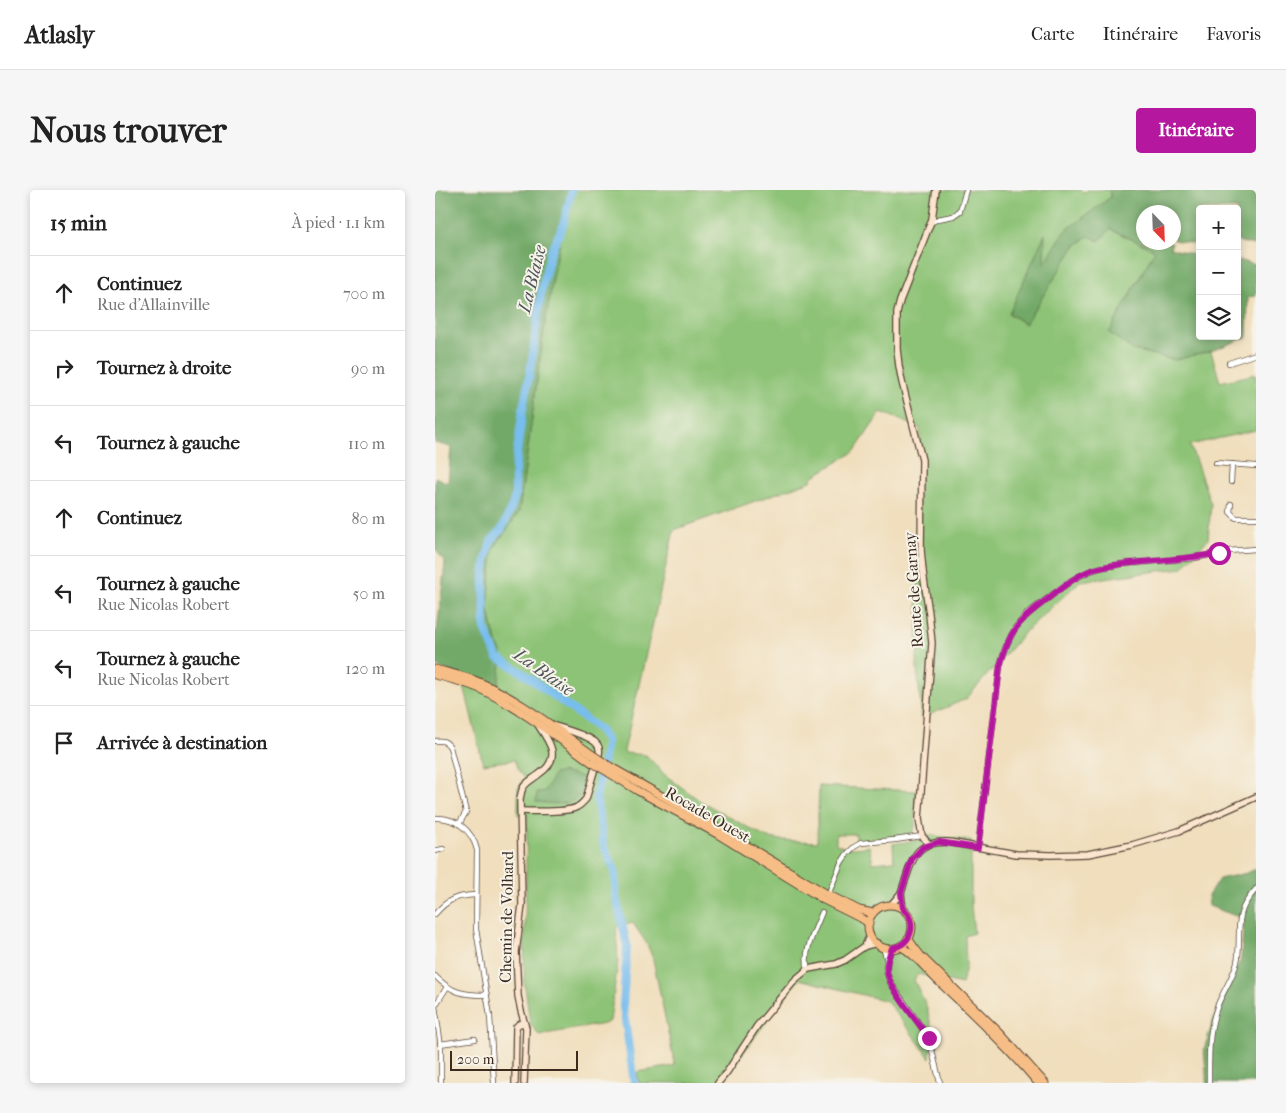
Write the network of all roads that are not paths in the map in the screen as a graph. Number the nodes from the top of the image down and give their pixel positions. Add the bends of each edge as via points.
1 (936, 190) edge
2 (966, 190) edge
3 (930, 223) junction
4 (1256, 354) edge
5 (1229, 363) dead end
6 (1216, 463) dead end
7 (1232, 464) junction
8 (1256, 466) edge
9 (1231, 482) dead end
10 (1231, 504) dead end
11 (1256, 518) edge
12 (1256, 549) edge
13 (435, 669) edge
14 (435, 675) edge
15 (536, 723) junction
16 (547, 723) junction
17 (435, 741) edge
18 (592, 758) junction
19 (610, 770) junction
20 (1256, 797) edge
21 (521, 811) junction
22 (435, 818) edge
23 (459, 824) junction
24 (922, 836) junction
25 (929, 844) junction
26 (978, 848) junction
27 (443, 849) dead end
28 (435, 851) edge
29 (1256, 889) edge
30 (830, 890) dead end
31 (901, 893) junction
32 (476, 895) junction
33 (891, 905) junction
34 (903, 909) junction
35 (822, 912) dead end
36 (873, 913) junction
37 (435, 914) edge
38 (869, 924) junction
39 (870, 935) junction
40 (909, 938) junction
41 (880, 945) junction
42 (865, 946) junction
43 (900, 946) junction
44 (892, 948) junction
45 (887, 960) junction
46 (808, 969) junction
47 (435, 976) edge
48 (447, 987) junction
49 (487, 995) junction
50 (438, 1004) edge
51 (525, 1023) junction
52 (475, 1039) dead end
53 (440, 1044) junction
54 (441, 1083) edge
55 (493, 1083) edge
56 (515, 1083) edge
57 (524, 1083) edge
58 (718, 1083) edge
59 (940, 1083) edge
60 (1038, 1083) edge
61 (1045, 1083) edge
62 (1209, 1083) edge

1 - 3 street, Route de Garnay
2 - 3 street via 960,211
3 - 24 street, Route de Garnay via 897,314 899,366 922,460 921,550 932,642 919,819
4 - 5 street
6 - 7 street
7 - 8 street
7 - 9 street
10 - 11 street via 1231,512 1236,518
12 - 26 street via 1099,568 1072,580 1027,614 1015,628 1000,666
13 - 16 main road via 480,682
14 - 15 main road via 481,689
15 - 18 main road, Rocade Ouest
15 - 21 street, Chemin de Volhard via 549,740 553,755 544,772 522,789
16 - 18 main road, Rocade Ouest
16 - 21 street via 598,745 600,750 586,799 577,808 568,810
17 - 23 street via 442,740 450,748 466,812
18 - 19 main road, Rocade Ouest, bridge
19 - 36 main road, Rocade Ouest via 726,832 827,894 851,907
19 - 38 main road, Rocade Ouest via 638,791
20 - 26 street via 1179,831 1095,853 1016,854
21 - 51 street, Chemin de Volhard via 522,905 516,952 518,996
22 - 23 street
23 - 32 street via 468,832 477,850
24 - 25 street
24 - 30 street via 861,843 841,863
25 - 26 street via 949,842
25 - 31 street via 912,859
27 - 28 street
29 - 62 street via 1243,909 1234,972 1216,1009 1210,1034
31 - 33 street
31 - 34 street
32 - 37 street via 449,900
32 - 49 street via 477,936
33 - 34 main road
33 - 36 main road
34 - 40 main road via 911,920
35 - 46 street via 807,955
36 - 38 main road
38 - 39 main road
39 - 41 main road
39 - 42 street
40 - 43 main road
40 - 61 main road via 921,956 1001,1033
41 - 42 street
41 - 44 main road
41 - 45 street
42 - 46 street via 836,964
43 - 44 main road
43 - 60 main road via 976,1016
44 - 45 street
45 - 59 street via 890,982 929,1038
46 - 58 street via 764,1017
47 - 48 street
48 - 49 street via 470,995
48 - 50 street
49 - 55 street
50 - 53 street via 435,1006
51 - 56 street via 516,1027
51 - 57 street, Chemin de Volhard
52 - 53 street
53 - 54 street

